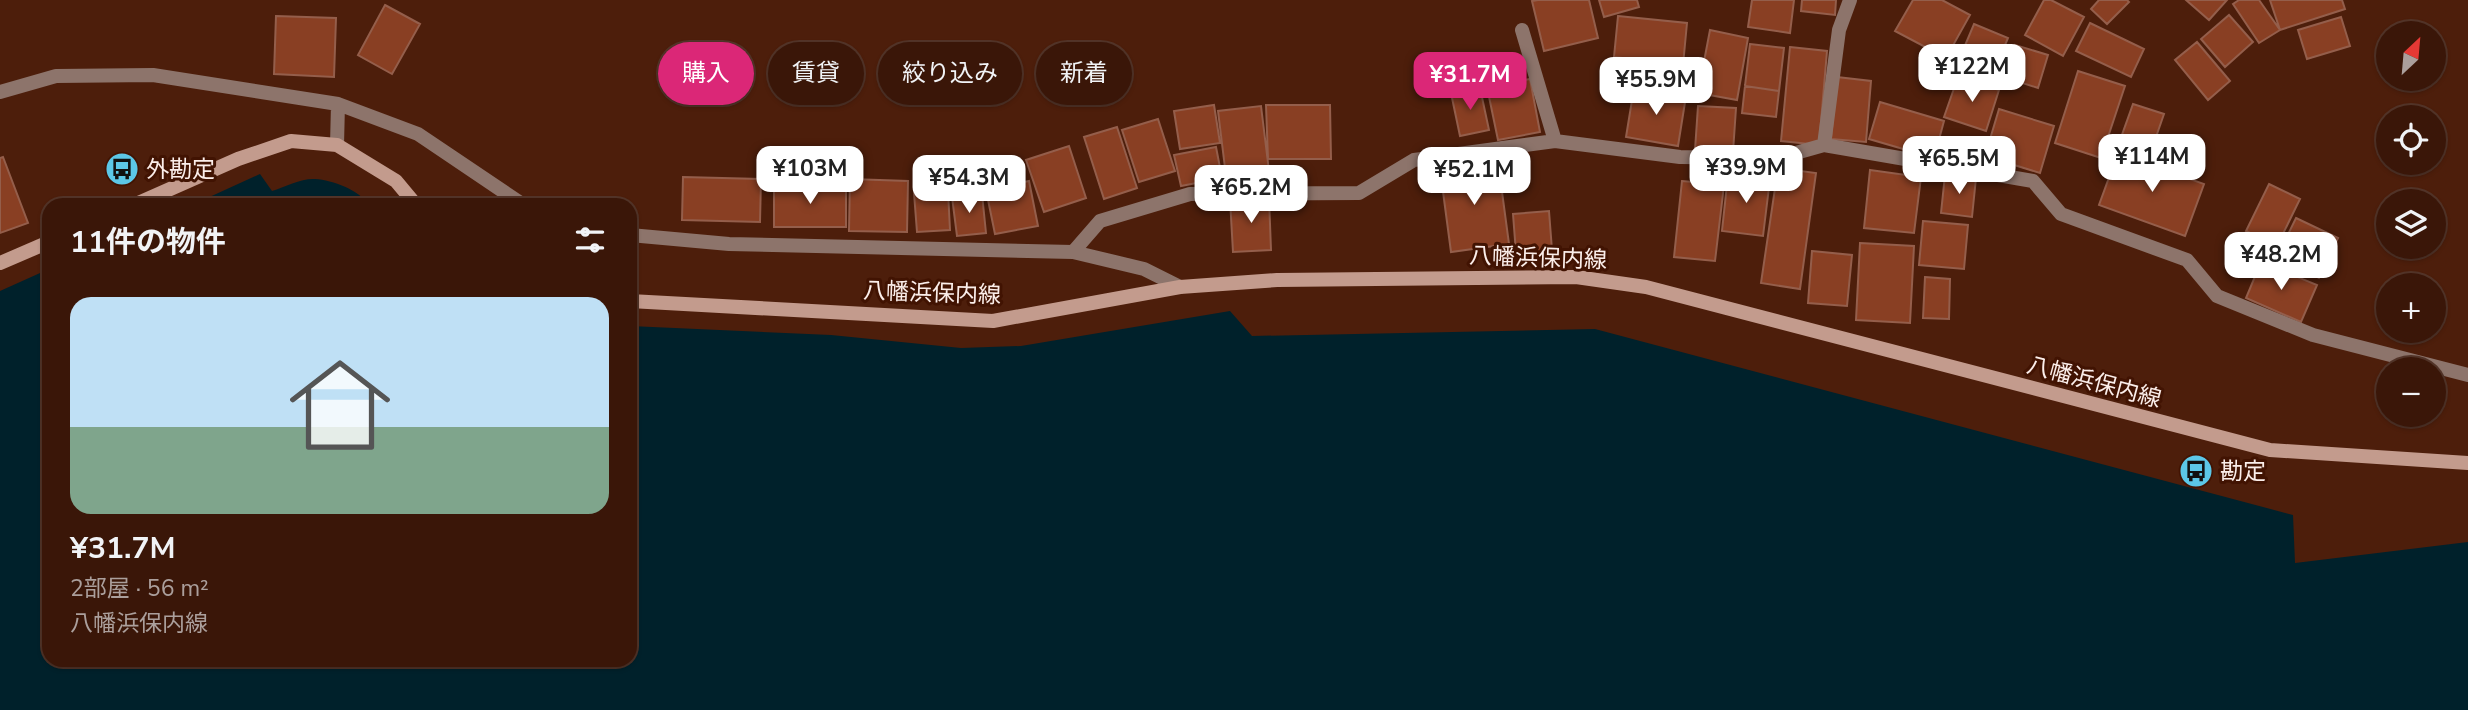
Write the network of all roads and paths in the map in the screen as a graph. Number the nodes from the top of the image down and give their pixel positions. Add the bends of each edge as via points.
1 (1850, 0) edge
2 (1522, 30) dead end
3 (0, 92) edge
4 (338, 104) junction
5 (1555, 141) junction
6 (337, 145) junction
7 (1824, 145) junction
8 (150, 198) edge
9 (410, 198) edge
10 (513, 198) edge
11 (637, 236) edge
12 (42, 245) edge
13 (1073, 252) junction
14 (0, 263) edge
15 (1180, 287) junction
16 (637, 301) edge
17 (2468, 375) edge
18 (2468, 463) edge

1 - 7 street via 1839,30
2 - 5 street
3 - 4 street via 56,76 153,75
4 - 6 street
4 - 10 street via 418,134
5 - 7 street via 1680,157 1778,158
5 - 13 street via 1414,160 1359,193 1190,194 1100,221
6 - 8 main road via 291,141
6 - 9 main road via 396,181
7 - 17 street via 2033,181 2062,214 2187,260 2217,296 2314,335
11 - 13 street via 729,244
12 - 14 main road
13 - 15 street via 1144,269
15 - 16 main road, 八幡浜保内線 via 993,321
15 - 18 main road, 八幡浜保内線 via 1277,280 1576,277 1646,287 2270,450

